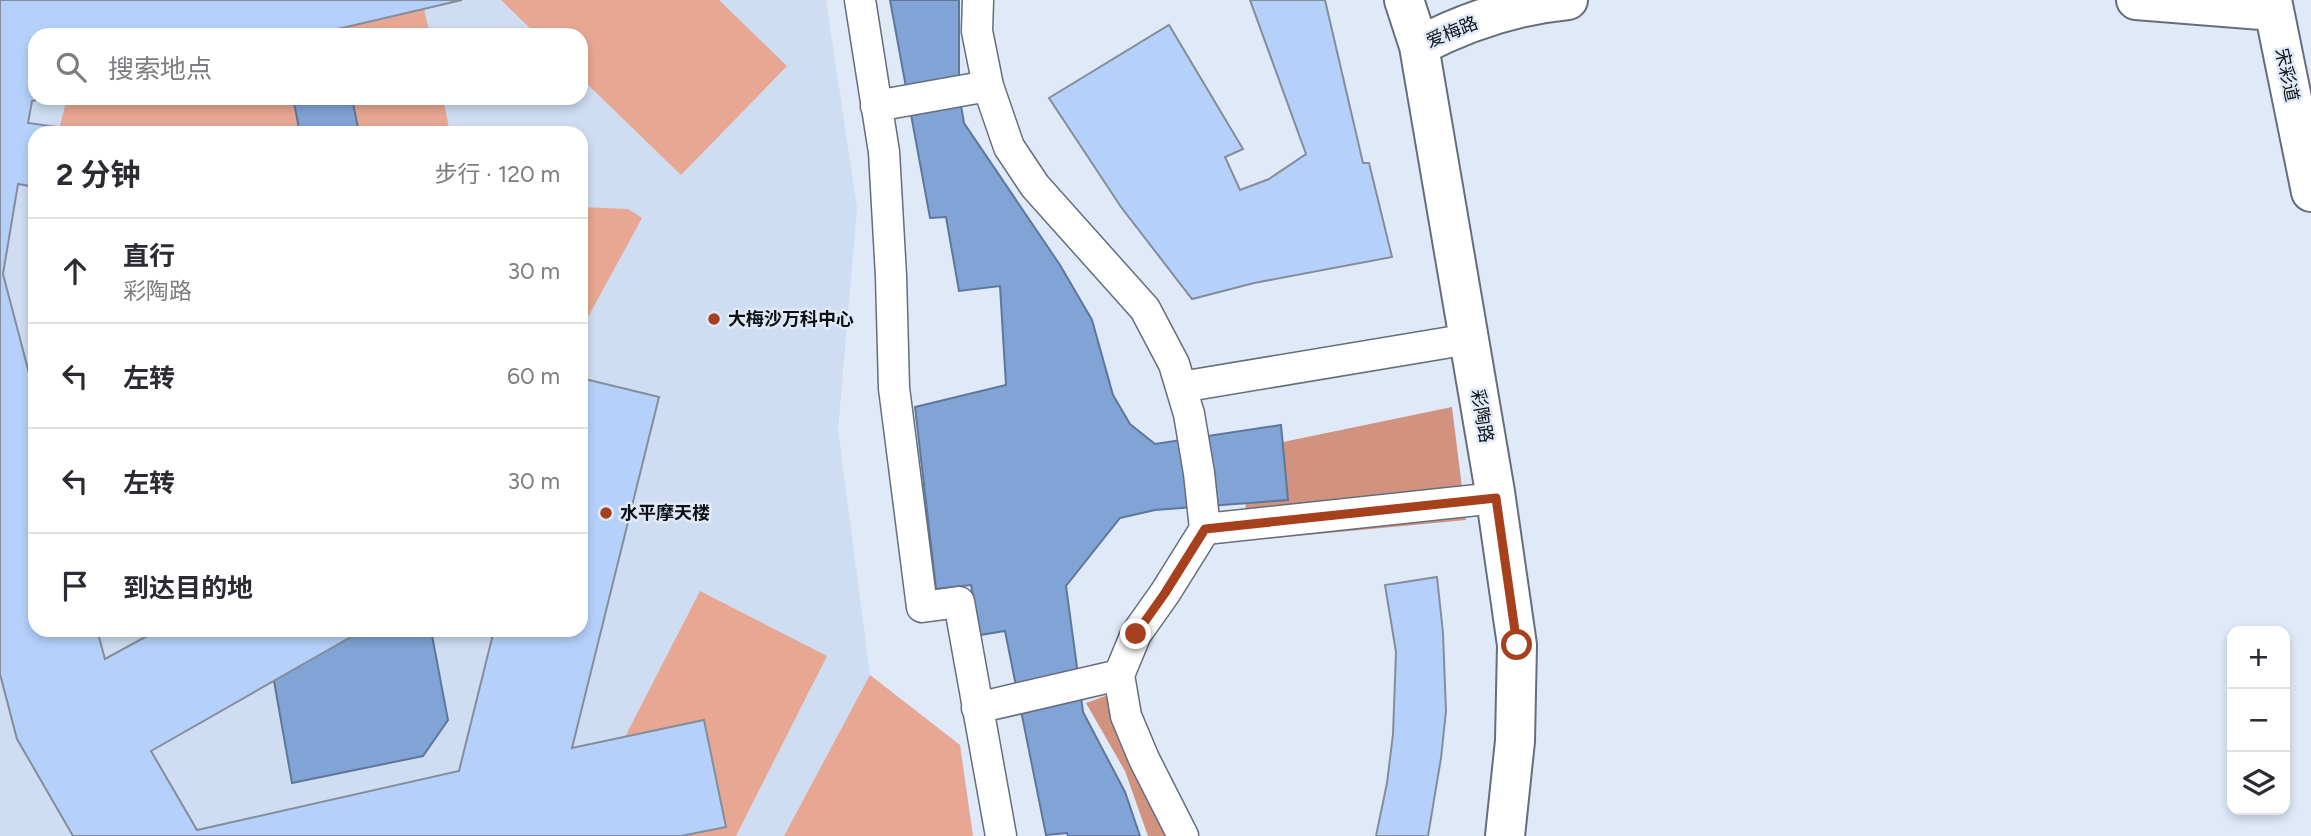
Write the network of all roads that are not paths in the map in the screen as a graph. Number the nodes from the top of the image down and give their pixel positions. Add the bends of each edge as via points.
1 (860, 0) edge
2 (978, 0) edge
3 (1404, 0) edge
4 (1567, 0) edge
5 (2136, 0) edge
6 (2273, 6) edge
7 (1419, 46) junction
8 (988, 86) junction
9 (876, 106) junction
10 (2311, 192) edge
11 (1469, 339) junction
12 (1181, 387) junction
13 (1496, 498) junction
14 (1205, 529) junction
15 (1119, 675) junction
16 (977, 708) junction
17 (1001, 836) edge
18 (1183, 836) edge
19 (1505, 836) edge

1 - 9 street
2 - 8 street via 977,31
3 - 7 street, 彩陶路
4 - 7 street, 爱梅路 via 1537,3 1451,29
5 - 6 street
6 - 10 street, 宋彩道
7 - 11 street, 彩陶路
8 - 9 street
8 - 12 street via 1009,147 1035,186 1145,309
9 - 16 street via 884,152 894,388 922,607 959,602
11 - 12 street
11 - 13 street, 彩陶路
12 - 14 street
13 - 14 street
13 - 19 street, 彩陶路 via 1517,645 1515,741
14 - 15 street via 1136,634
15 - 16 street
15 - 18 street via 1126,716
16 - 17 street

